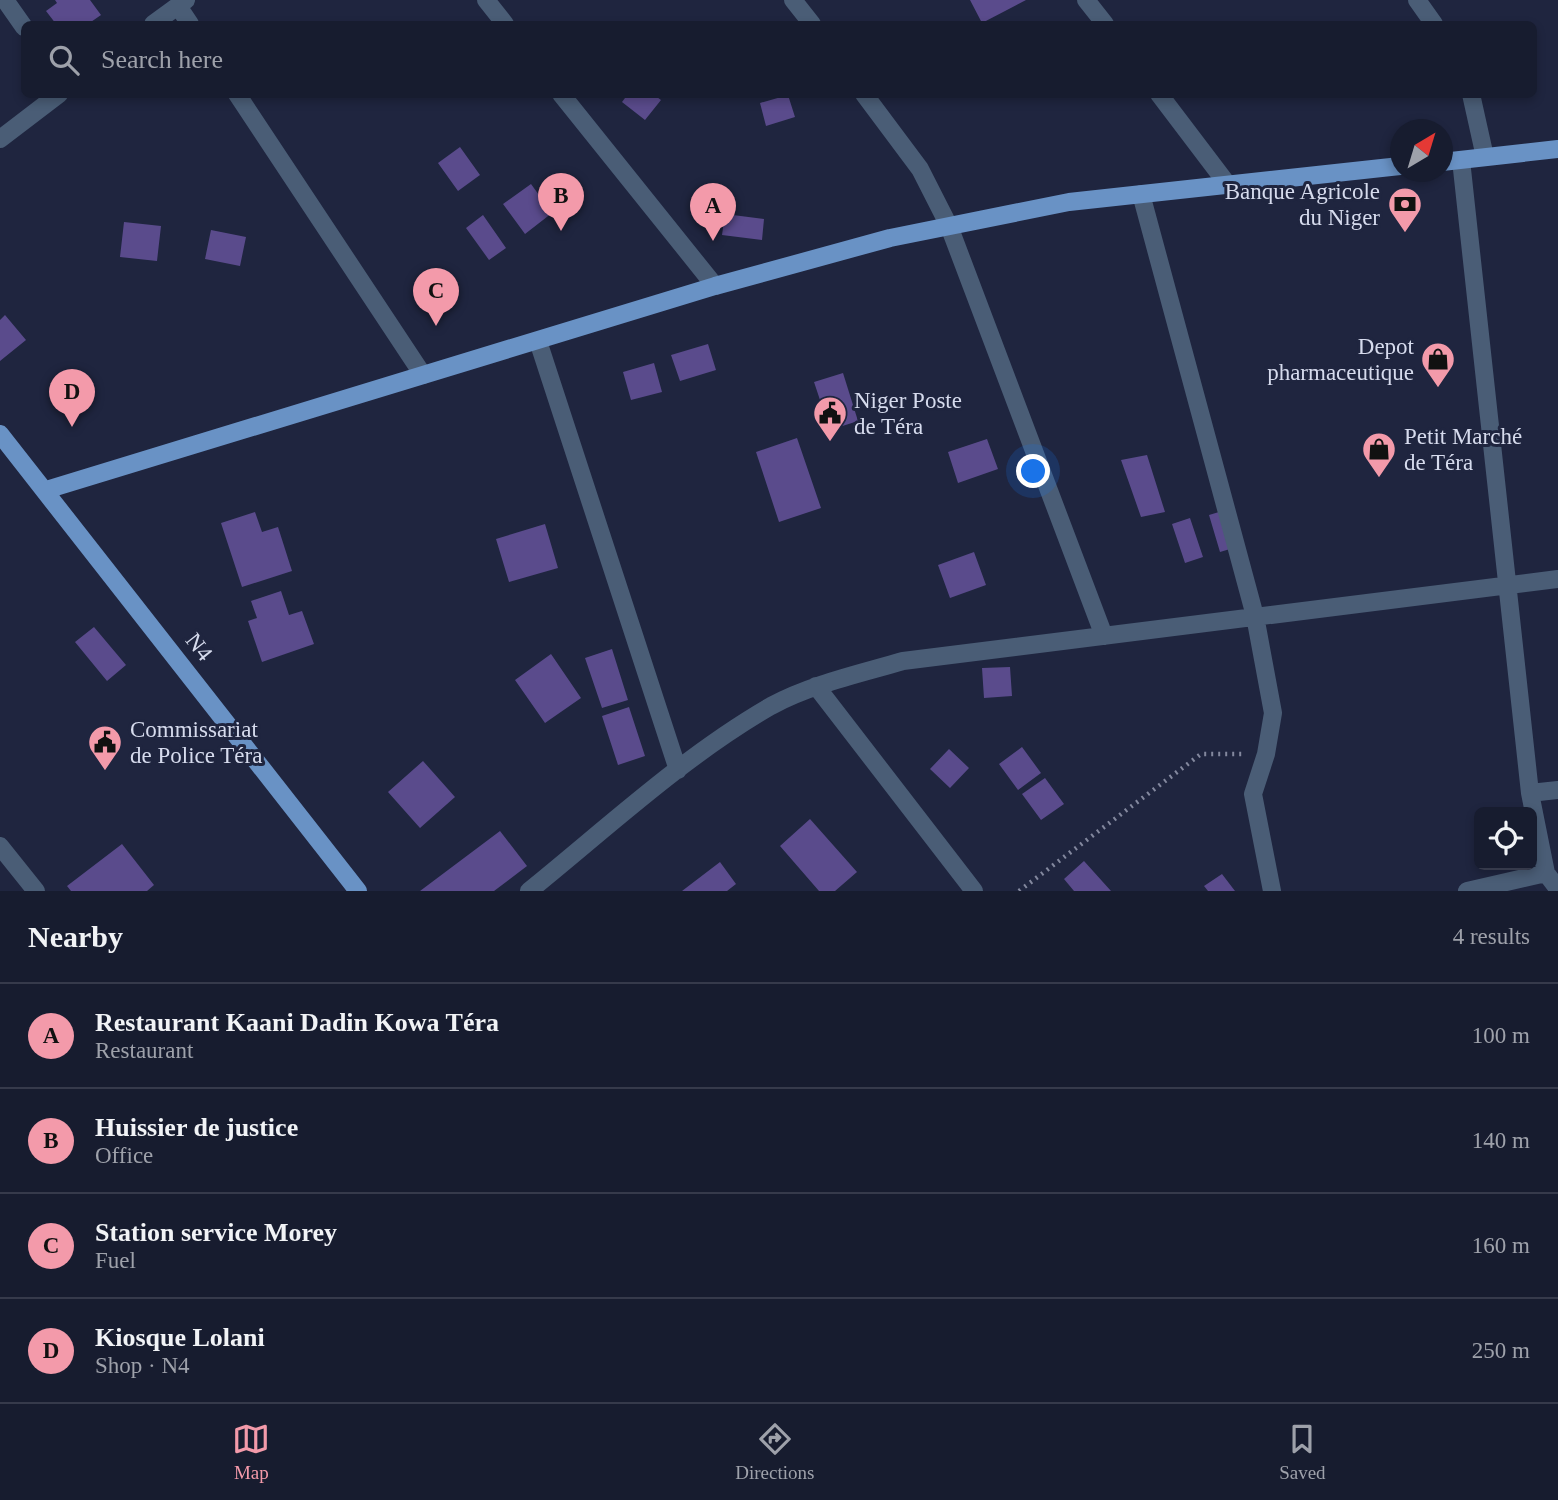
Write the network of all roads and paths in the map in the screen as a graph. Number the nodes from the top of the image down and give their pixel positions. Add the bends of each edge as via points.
1 (5, 0) edge
2 (486, 0) edge
3 (793, 0) edge
4 (1086, 0) edge
5 (1417, 0) edge
6 (182, 3) edge
7 (157, 21) edge
8 (189, 21) edge
9 (503, 21) edge
10 (810, 21) edge
11 (1103, 21) edge
12 (1432, 21) edge
13 (21, 23) edge
14 (54, 98) edge
15 (240, 98) edge
16 (564, 98) edge
17 (867, 98) edge
18 (1161, 98) edge
19 (1472, 98) edge
20 (0, 139) edge
21 (1558, 149) edge
22 (1485, 157) junction
23 (1453, 161) edge
24 (1390, 167) edge
25 (1453, 169) edge
26 (1228, 185) junction
27 (1141, 194) junction
28 (949, 226) junction
29 (715, 286) junction
30 (538, 341) junction
31 (423, 376) junction
32 (0, 434) edge
33 (46, 490) junction
34 (1558, 579) edge
35 (1508, 584) junction
36 (1255, 616) junction
37 (1104, 636) junction
38 (816, 686) junction
39 (1266, 754) junction
40 (678, 770) junction
41 (1558, 790) edge
42 (1530, 793) junction
43 (0, 846) edge
44 (1546, 873) junction
45 (1558, 888) edge
46 (36, 891) edge
47 (358, 891) edge
48 (529, 891) edge
49 (974, 891) edge
50 (1019, 891) edge
51 (1272, 891) edge
52 (1467, 891) edge

1 - 13 street
2 - 9 street
3 - 10 street
4 - 11 street
5 - 12 street
6 - 7 street
6 - 8 street
14 - 20 street
15 - 31 street
16 - 29 street
17 - 28 street via 920,169
18 - 26 street
19 - 22 street
21 - 22 main road
22 - 23 main road
24 - 26 main road
25 - 35 street
26 - 27 main road
27 - 28 main road via 1069,202
27 - 36 street
28 - 29 main road via 890,237
28 - 37 street
29 - 30 main road
30 - 31 main road
30 - 40 street
31 - 33 main road
32 - 33 main road, N4
33 - 47 main road, N4
34 - 35 street
35 - 36 street
35 - 42 street
36 - 37 street
36 - 39 street via 1272,713
37 - 38 street via 903,661
38 - 40 street via 772,706
38 - 49 street
39 - 50 path via 1201,754
39 - 51 street via 1253,794
40 - 48 street
41 - 42 street
42 - 44 street
43 - 46 street
44 - 45 street
44 - 52 street

